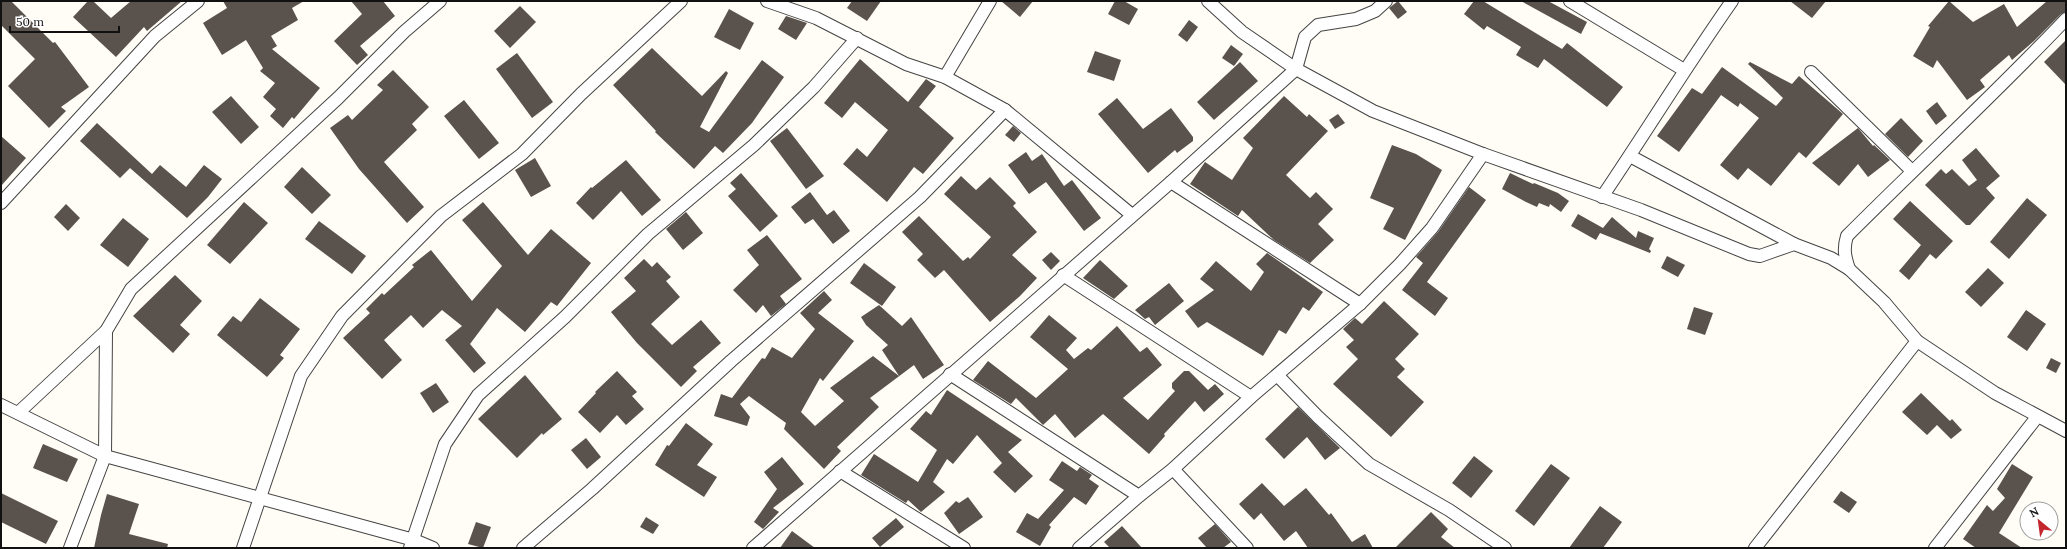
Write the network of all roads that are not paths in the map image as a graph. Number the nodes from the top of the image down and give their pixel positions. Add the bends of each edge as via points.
1 (198, 1) edge
2 (440, 1) edge
3 (681, 1) edge
4 (767, 1) edge
5 (990, 1) edge
6 (1208, 1) edge
7 (1386, 1) edge
8 (1570, 1) edge
9 (1732, 1) edge
10 (2066, 19) edge
11 (857, 38) junction
12 (1296, 69) junction
13 (1684, 70) junction
14 (1811, 72) dead end
15 (945, 77) junction
16 (1005, 110) junction
17 (1483, 154) junction
18 (1630, 156) junction
19 (1912, 170) junction
20 (1171, 182) junction
21 (1602, 197) junction
22 (1, 203) edge
23 (1132, 215) junction
24 (1794, 244) junction
25 (1849, 269) junction
26 (1063, 275) junction
27 (1360, 304) junction
28 (106, 331) junction
29 (1917, 341) junction
30 (950, 374) junction
31 (1278, 376) junction
32 (1251, 397) junction
33 (1, 405) edge
34 (18, 413) junction
35 (2037, 417) junction
36 (2066, 431) edge
37 (105, 456) junction
38 (1174, 469) junction
39 (840, 471) junction
40 (1139, 496) junction
41 (261, 498) junction
42 (412, 544) edge
43 (70, 548) edge
44 (243, 548) edge
45 (433, 548) edge
46 (523, 548) edge
47 (752, 548) edge
48 (964, 548) edge
49 (1079, 548) edge
50 (1247, 548) edge
51 (1505, 548) edge
52 (1755, 548) edge
53 (1935, 548) edge

1 - 22 street via 155,36
2 - 28 street via 131,289
3 - 41 street via 581,94 522,154 441,216 342,316 301,376
4 - 11 street via 816,18
5 - 15 street
6 - 12 street via 1242,32
7 - 12 street via 1375,11 1356,19 1318,25 1306,37
8 - 13 street
9 - 13 street
10 - 19 street via 1968,120
11 - 15 street via 906,64
11 - 42 street via 814,87 754,145 648,234 565,317 478,395 445,444
12 - 17 street via 1373,111
12 - 20 street
13 - 18 street
14 - 19 street
15 - 16 street
16 - 23 street
16 - 46 street via 920,197 731,361 592,489
17 - 21 street
17 - 27 street via 1432,228
18 - 21 street
18 - 24 street
19 - 25 street via 1847,236 1844,253
20 - 23 street
20 - 27 street
21 - 24 street via 1749,254 1760,256
23 - 26 street
24 - 25 street via 1830,258
25 - 29 street via 1884,302
26 - 30 street
26 - 32 street
27 - 31 street
28 - 34 street
28 - 37 street
29 - 35 street via 1995,393
29 - 52 street
30 - 39 street
30 - 40 street
31 - 32 street
31 - 51 street via 1368,464 1449,510
32 - 38 street
33 - 34 street
34 - 37 street
35 - 36 street
35 - 53 street
37 - 41 street
37 - 43 street
38 - 40 street
38 - 50 street
39 - 47 street
39 - 48 street
40 - 49 street
41 - 42 street
41 - 44 street
42 - 45 street

